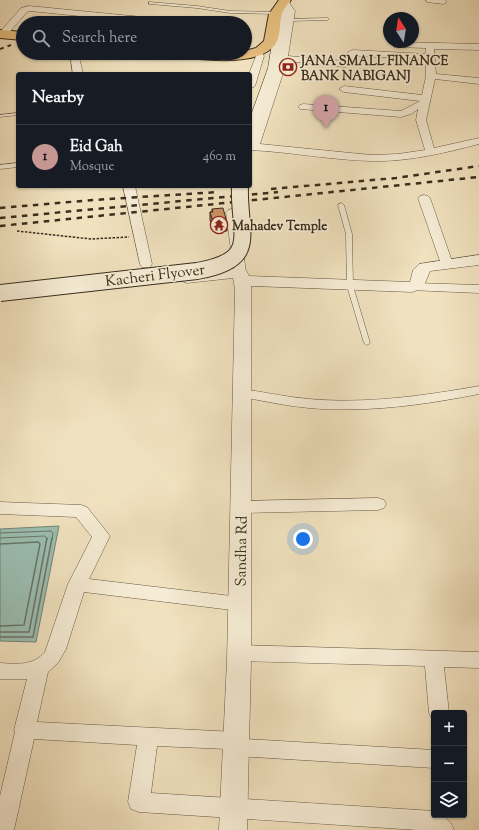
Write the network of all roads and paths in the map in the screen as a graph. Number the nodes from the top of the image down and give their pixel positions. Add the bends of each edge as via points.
1 (285, 0) edge
2 (430, 0) edge
3 (443, 2) dead end
4 (150, 3) dead end
5 (276, 13) junction
6 (18, 16) edge
7 (107, 16) edge
8 (16, 19) edge
9 (327, 19) dead end
10 (289, 20) junction
11 (1, 34) edge
12 (16, 35) edge
13 (419, 46) edge
14 (430, 46) junction
15 (479, 48) edge
16 (257, 51) junction
17 (252, 52) edge
18 (430, 57) junction
19 (283, 58) junction
20 (75, 60) edge
21 (78, 72) edge
22 (431, 76) junction
23 (252, 80) edge
24 (479, 81) edge
25 (344, 89) dead end
26 (426, 101) junction
27 (303, 107) dead end
28 (16, 114) edge
29 (0, 116) edge
30 (252, 141) edge
31 (479, 141) edge
32 (252, 142) edge
33 (252, 144) edge
34 (430, 151) junction
35 (16, 165) edge
36 (0, 167) edge
37 (129, 188) edge
38 (240, 188) edge
39 (424, 198) dead end
40 (341, 205) dead end
41 (232, 212) dead end
42 (16, 231) dead end
43 (140, 236) junction
44 (479, 260) edge
45 (146, 264) dead end
46 (447, 264) junction
47 (241, 277) junction
48 (350, 286) junction
49 (415, 286) junction
50 (479, 289) edge
51 (0, 293) edge
52 (0, 301) edge
53 (367, 343) dead end
54 (479, 390) edge
55 (242, 393) junction
56 (378, 504) dead end
57 (241, 507) junction
58 (0, 508) edge
59 (77, 584) junction
60 (240, 604) junction
61 (239, 653) junction
62 (434, 659) junction
63 (479, 660) edge
64 (39, 668) junction
65 (0, 671) edge
66 (439, 710) edge
67 (24, 730) junction
68 (148, 737) junction
69 (236, 744) junction
70 (431, 759) edge
71 (234, 808) junction
72 (3, 830) edge
73 (233, 830) edge
74 (443, 830) edge

1 - 5 main road
1 - 10 street via 290,8
1 - 30 main road via 274,68
2 - 3 street
4 - 5 lane via 230,12
5 - 16 main road via 268,45
6 - 7 street via 24,10 31,8
8 - 11 street
9 - 10 lane
10 - 19 street
11 - 12 main road
13 - 14 street
14 - 15 street
14 - 18 street
16 - 17 main road
16 - 23 street via 260,56
18 - 19 street via 353,53 345,64
18 - 22 street
19 - 32 street via 270,102
20 - 21 street
22 - 24 street
22 - 26 street
25 - 26 street
26 - 27 street via 401,114
26 - 34 street via 422,118
28 - 29 lane
31 - 34 street
33 - 34 street via 372,158 398,157
35 - 36 lane
37 - 43 street
38 - 51 main road, Kacheri Flyover, bridge via 242,245 237,255 223,265 206,270
39 - 46 street
40 - 48 lane via 349,234
41 - 47 street
42 - 43 path via 91,238
43 - 45 street
44 - 46 street
46 - 49 street via 422,268 419,283
47 - 48 street
47 - 52 street via 156,282
47 - 55 street, Sandha Rd
48 - 49 street
48 - 53 lane
49 - 50 street
54 - 55 street via 426,400 356,404 318,404
55 - 57 street, Sandha Rd
56 - 57 street
57 - 60 street, Sandha Rd
58 - 59 street via 81,511 101,536
59 - 60 street
59 - 64 street via 61,636 51,658
60 - 61 street, Sandha Rd
61 - 62 street
61 - 69 street, Sandha Rd
62 - 63 street
62 - 66 street
64 - 65 street via 28,672
64 - 67 street
67 - 68 street
67 - 72 street
68 - 69 street
68 - 71 street via 139,802
69 - 70 street
69 - 71 street, Sandha Rd
71 - 73 street, Sandha Rd
71 - 74 street via 434,821

